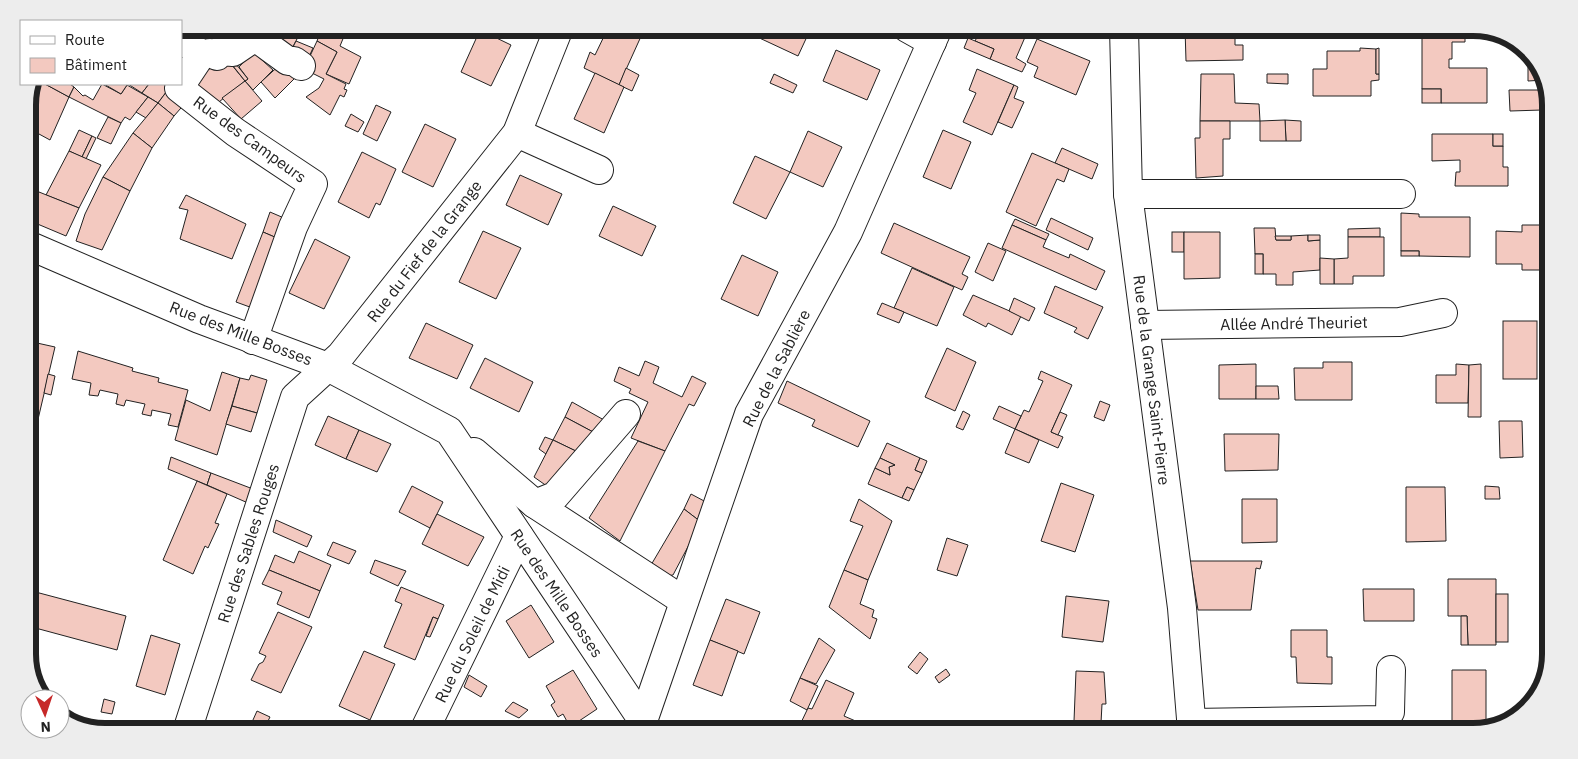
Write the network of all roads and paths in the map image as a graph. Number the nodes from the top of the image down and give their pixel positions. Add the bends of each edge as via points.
1 (253, 36) edge
2 (262, 36) edge
3 (556, 36) edge
4 (935, 36) edge
5 (1124, 36) edge
6 (191, 46) edge
7 (301, 66) dead end
8 (182, 78) edge
9 (180, 85) edge
10 (517, 133) junction
11 (599, 170) dead end
12 (1128, 194) junction
13 (1400, 194) dead end
14 (36, 248) edge
15 (1442, 313) dead end
16 (1145, 325) junction
17 (253, 340) junction
18 (328, 367) junction
19 (626, 414) dead end
20 (449, 431) junction
21 (536, 504) junction
22 (519, 536) junction
23 (684, 601) junction
24 (1391, 670) dead end
25 (190, 723) edge
26 (428, 723) edge
27 (643, 723) edge
28 (646, 723) edge
29 (1192, 723) edge
30 (1301, 723) edge

1 - 6 street, Rue des Campeurs via 233,52 220,51 217,56
2 - 7 street, Rue des Campeurs via 288,61
3 - 10 street, Rue du Fief de la Grange
4 - 23 street, Rue de la Sablière via 848,232 749,414
5 - 12 street, Rue de la Grange Saint-Pierre
6 - 8 street, Rue des Campeurs
9 - 17 street, Rue des Campeurs via 179,88 235,132 313,184 293,227
10 - 11 street
10 - 18 street, Rue du Fief de la Grange via 342,355
12 - 13 street
12 - 16 street, Rue de la Grange Saint-Pierre
14 - 17 street, Rue des Mille Bosses
15 - 16 street, Allée André Theuriet via 1400,322
16 - 29 street, Rue de la Grange Saint-Pierre via 1182,608
17 - 18 street, Rue des Mille Bosses
18 - 20 street, Rue des Mille Bosses
18 - 25 street, Rue des Sables Rouges via 295,397
19 - 21 street via 555,496
20 - 21 street, Rue des Mille Bosses
20 - 22 street, Rue des Mille Bosses
21 - 23 street, Rue des Mille Bosses
22 - 26 street, Rue du Soleil de Midi
22 - 27 street, Rue des Mille Bosses
23 - 28 street, Rue de la Sablière
24 - 30 street via 1390,712 1383,720

